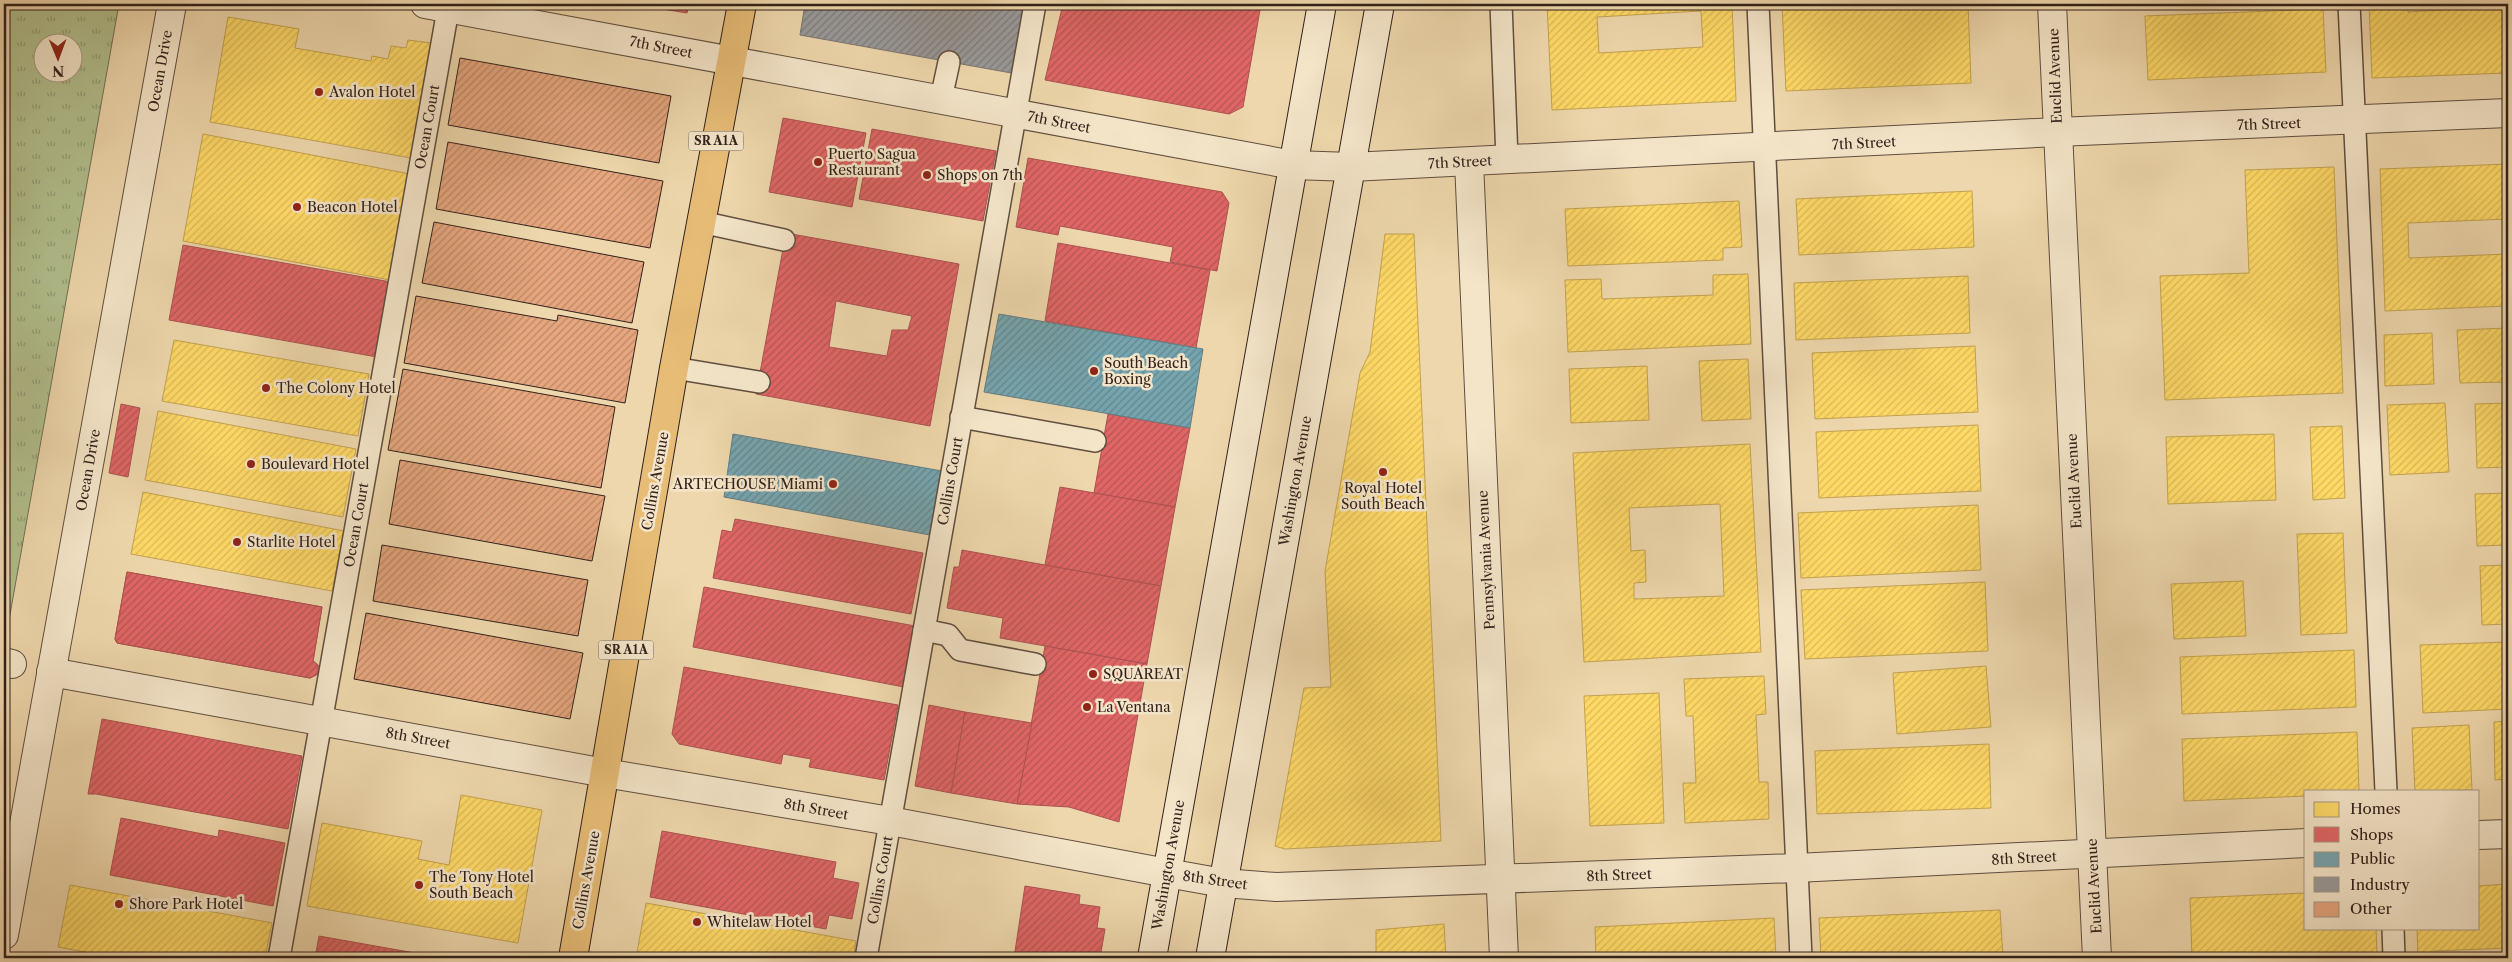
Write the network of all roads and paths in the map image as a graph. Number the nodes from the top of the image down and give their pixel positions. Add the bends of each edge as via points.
1 (172, 4) edge
2 (742, 4) edge
3 (1035, 4) edge
4 (1322, 4) edge
5 (1380, 4) edge
6 (1501, 4) edge
7 (1758, 4) edge
8 (2052, 4) edge
9 (2349, 4) edge
10 (441, 5) edge
11 (732, 60) junction
12 (949, 62) dead end
13 (941, 99) junction
14 (1015, 113) junction
15 (2508, 113) edge
16 (2354, 121) junction
17 (2057, 132) junction
18 (1766, 147) junction
19 (1507, 159) junction
20 (1468, 162) junction
21 (1293, 165) junction
22 (1351, 167) junction
23 (701, 222) junction
24 (784, 240) dead end
25 (674, 368) junction
26 (759, 382) dead end
27 (962, 417) junction
28 (1094, 441) dead end
29 (924, 630) junction
30 (1035, 664) dead end
31 (51, 672) junction
32 (322, 720) junction
33 (605, 772) junction
34 (2386, 790) edge
35 (890, 821) junction
36 (2508, 834) edge
37 (2480, 835) edge
38 (2304, 843) edge
39 (2092, 855) junction
40 (1796, 868) junction
41 (1167, 873) junction
42 (1500, 880) junction
43 (1223, 883) junction
44 (2393, 930) edge
45 (4, 935) edge
46 (280, 958) edge
47 (572, 958) edge
48 (866, 958) edge
49 (1152, 958) edge
50 (1210, 958) edge
51 (1504, 958) edge
52 (1801, 958) edge
53 (2097, 958) edge
54 (2394, 958) edge

1 - 31 street, Ocean Drive
2 - 11 main road, Collins Avenue / SR A1A
3 - 14 lane, Collins Court
4 - 21 street, Washington Avenue
5 - 22 street, Washington Avenue
6 - 19 lane
7 - 18 lane
8 - 17 street, Euclid Avenue
9 - 16 lane
10 - 11 street, 7th Street
10 - 32 lane, Ocean Court
11 - 13 street, 7th Street
11 - 23 main road, Collins Avenue / SR A1A
12 - 13 lane
13 - 14 street, 7th Street
14 - 21 street, 7th Street
14 - 27 lane, Collins Court
15 - 16 street, 7th Street
16 - 17 street, 7th Street
16 - 34 lane
17 - 18 street, 7th Street
17 - 39 street, Euclid Avenue
18 - 19 street, 7th Street
18 - 40 lane
19 - 20 street, 7th Street
20 - 22 street, 7th Street
20 - 42 street, Pennsylvania Avenue
21 - 22 street, 7th Street
21 - 41 street, Washington Avenue
22 - 43 street, Washington Avenue
23 - 24 lane
23 - 25 main road, Collins Avenue / SR A1A
25 - 26 lane
25 - 33 main road, Collins Avenue / SR A1A
27 - 28 lane
27 - 29 lane, Collins Court
29 - 30 lane via 948,635 960,650
29 - 35 lane, Collins Court
31 - 32 street, 8th Street
31 - 45 street, Ocean Drive
32 - 33 street, 8th Street
32 - 46 lane, Ocean Court
33 - 35 street, 8th Street
33 - 47 main road, Collins Avenue / SR A1A
35 - 41 street, 8th Street
35 - 48 lane, Collins Court
36 - 37 street
38 - 39 street, 8th Street
39 - 40 street, 8th Street
39 - 53 street, Euclid Avenue
40 - 42 street, 8th Street
40 - 52 lane
41 - 43 street, 8th Street
41 - 49 street, Washington Avenue
42 - 43 street, 8th Street via 1276,887
42 - 51 street, Pennsylvania Avenue
43 - 50 street, Washington Avenue
44 - 54 lane

